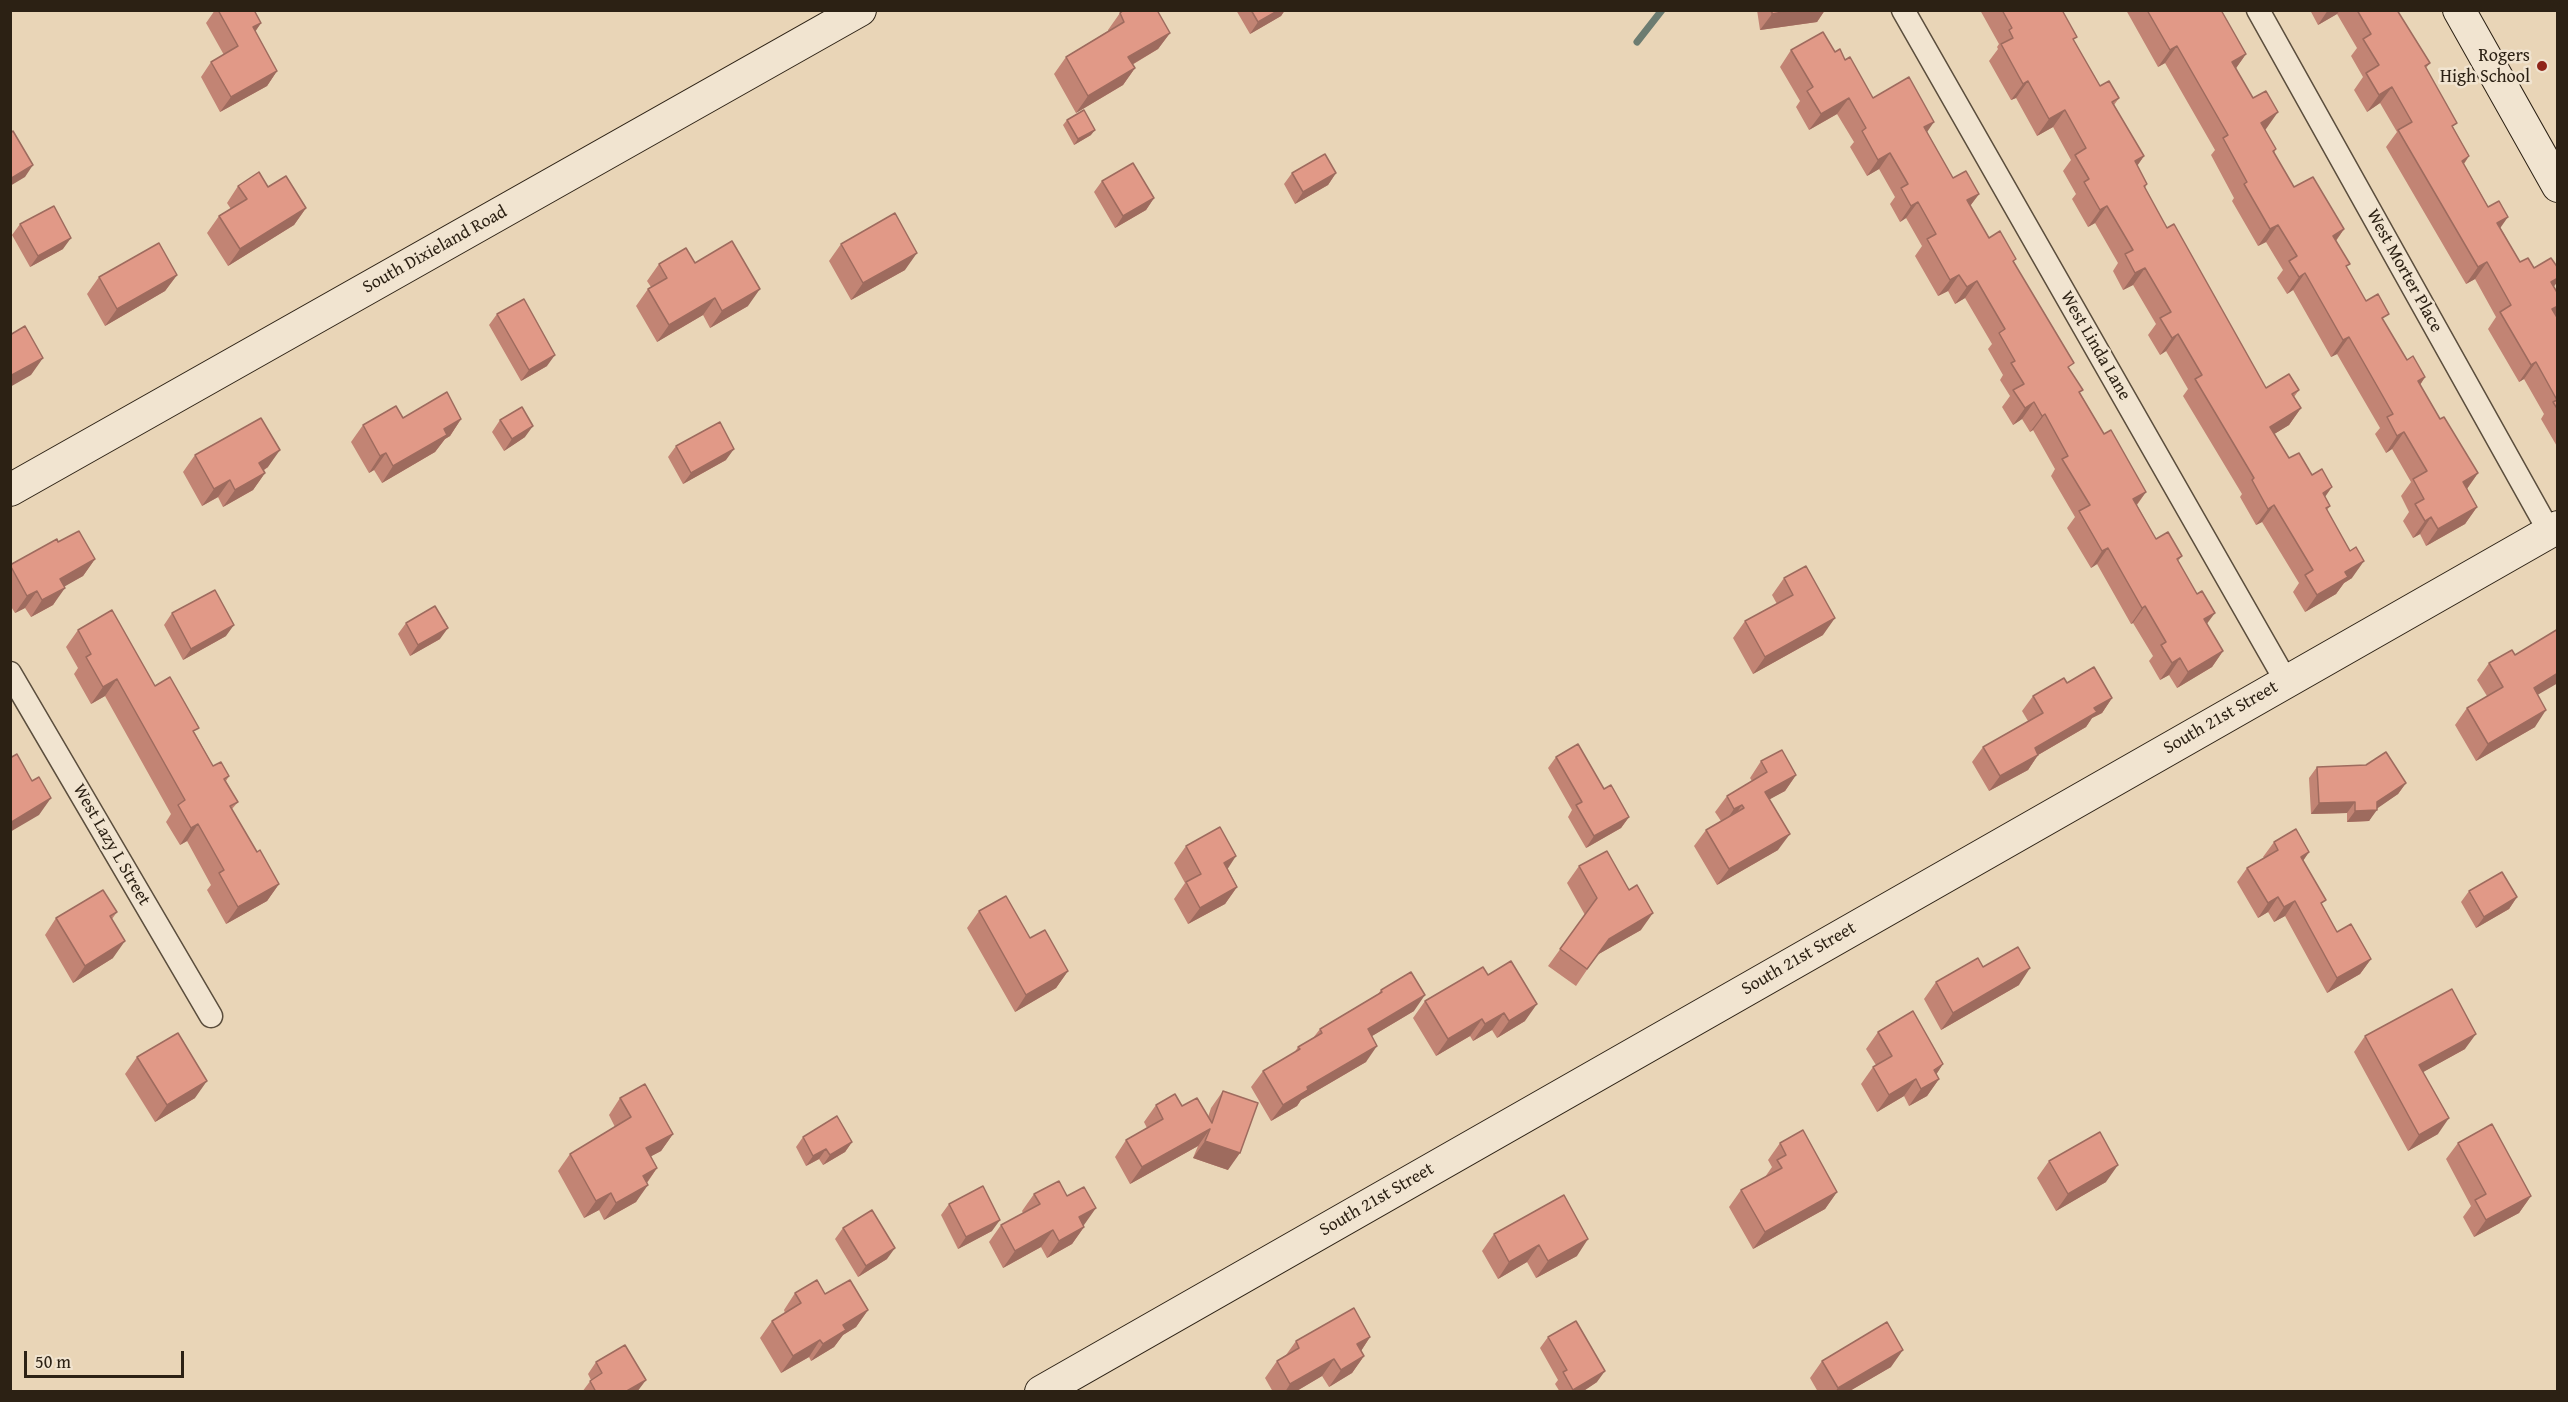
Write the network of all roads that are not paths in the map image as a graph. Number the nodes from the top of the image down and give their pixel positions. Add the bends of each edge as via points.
1 (860, 10) edge
2 (1903, 10) edge
3 (2258, 10) edge
4 (2459, 10) edge
5 (2558, 186) edge
6 (10, 490) edge
7 (2553, 529) edge
8 (10, 673) edge
9 (2286, 681) junction
10 (211, 1016) dead end
11 (1041, 1392) edge

1 - 6 street, South Dixieland Road
2 - 9 street, West Linda Lane
3 - 7 street, West Morter Place
4 - 5 street
7 - 9 street, South 21st Street
8 - 10 street, West Lazy L Street
9 - 11 street, South 21st Street

